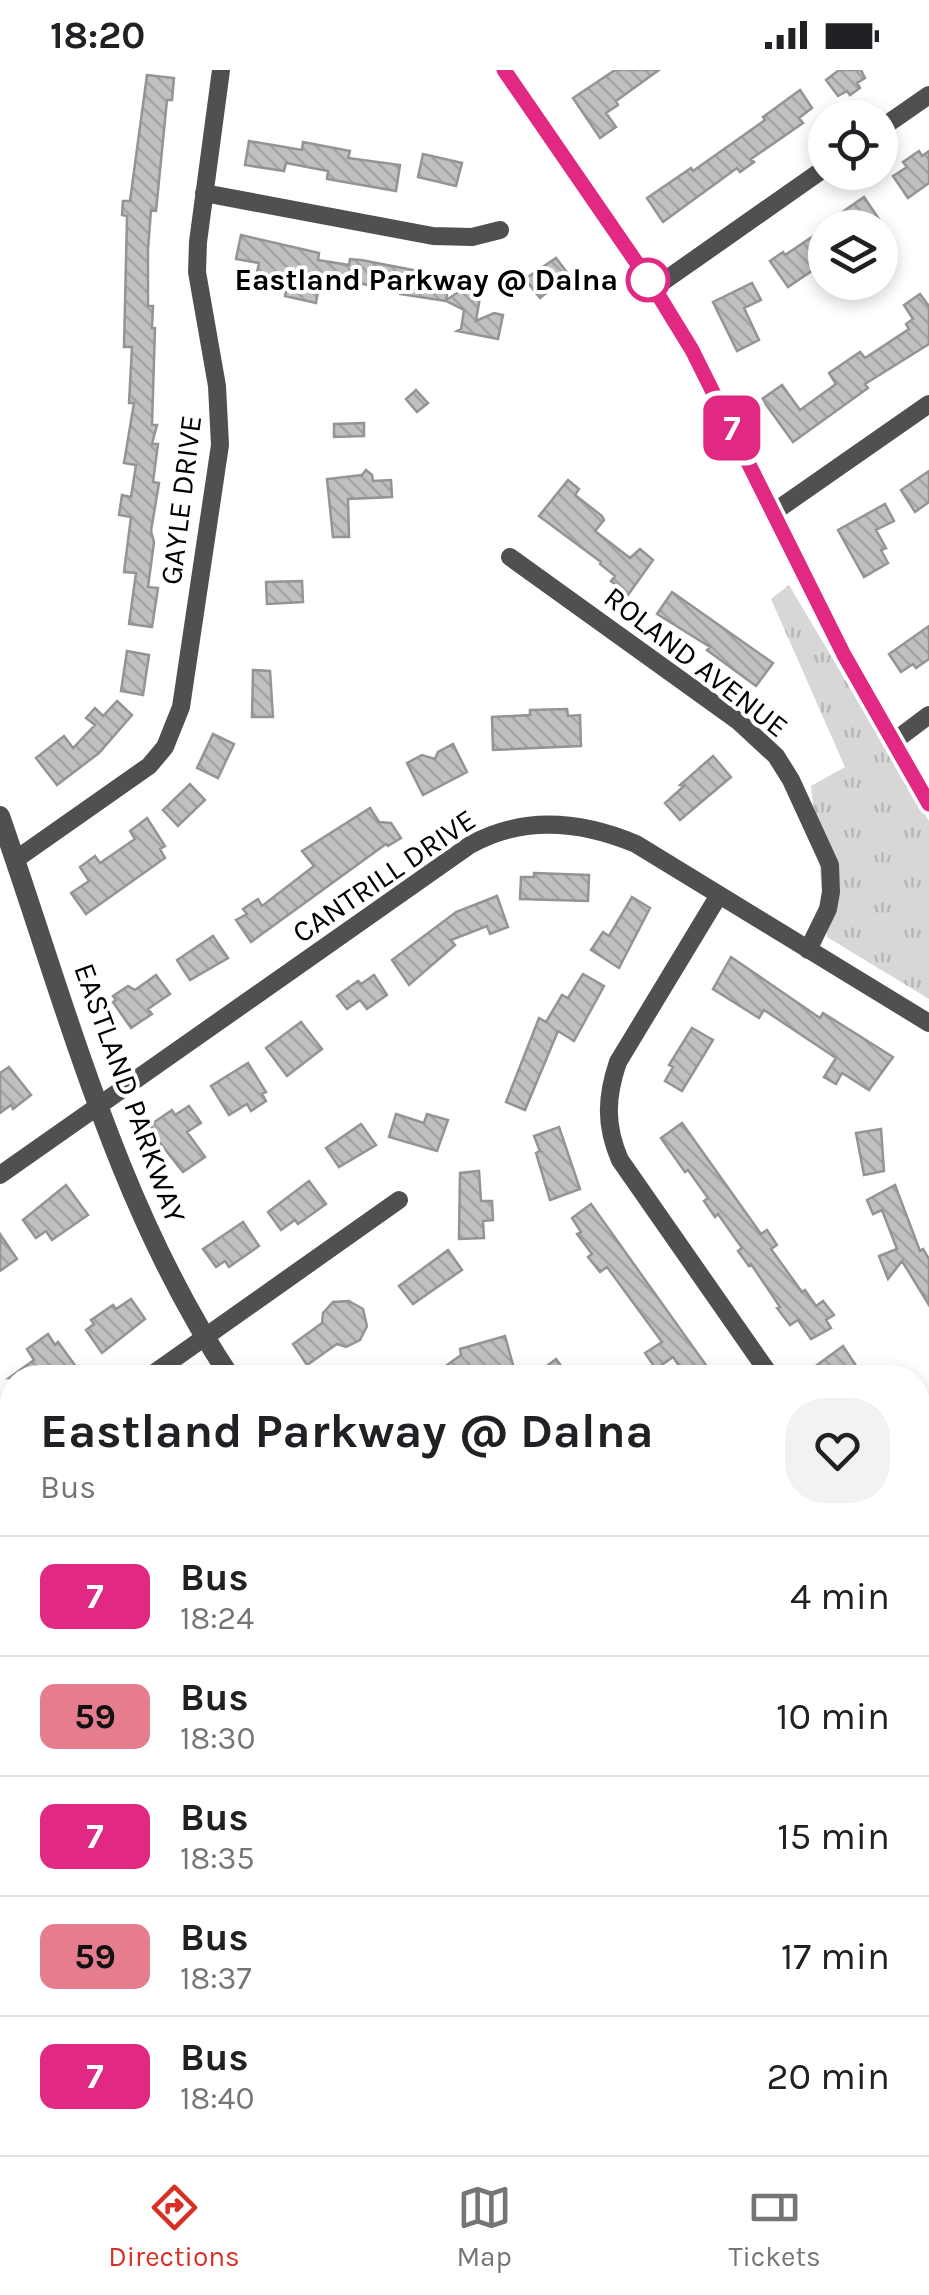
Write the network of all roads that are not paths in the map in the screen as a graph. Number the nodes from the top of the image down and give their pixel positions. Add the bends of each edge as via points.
1 (221, 70) edge
2 (513, 73) edge
3 (929, 95) edge
4 (898, 117) edge
5 (808, 180) edge
6 (204, 193) junction
7 (500, 230) dead end
8 (654, 288) junction
9 (929, 404) edge
10 (774, 512) junction
11 (510, 557) dead end
12 (929, 714) edge
13 (893, 742) junction
14 (929, 804) edge
15 (0, 816) edge
16 (16, 860) junction
17 (718, 895) junction
18 (808, 950) junction
19 (929, 1023) edge
20 (99, 1107) junction
21 (0, 1175) edge
22 (399, 1200) dead end
23 (204, 1338) junction
24 (166, 1365) edge
25 (222, 1365) edge
26 (763, 1365) edge

1 - 6 street, GAYLE DRIVE
2 - 8 street
3 - 4 street
5 - 8 street
6 - 7 street via 433,236
6 - 16 street, GAYLE DRIVE via 197,272 220,445 181,707 150,766
8 - 10 street
9 - 10 street
10 - 13 street
11 - 18 street, ROLAND AVENUE via 776,756 830,865 828,909
12 - 13 street
13 - 14 street
15 - 16 street, EASTLAND PARKWAY
16 - 20 street, EASTLAND PARKWAY
17 - 18 street, CANTRILL DRIVE
17 - 20 street, CANTRILL DRIVE via 608,832 559,823 499,832
17 - 26 street via 618,1062 608,1122 620,1160
18 - 19 street, CANTRILL DRIVE
20 - 21 street, CANTRILL DRIVE
20 - 23 street, EASTLAND PARKWAY via 154,1245
22 - 23 street
23 - 24 street
23 - 25 street, EASTLAND PARKWAY

